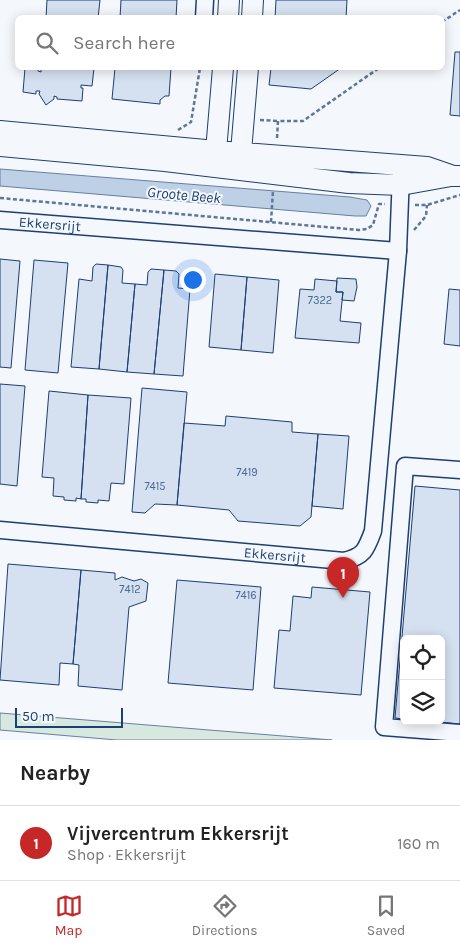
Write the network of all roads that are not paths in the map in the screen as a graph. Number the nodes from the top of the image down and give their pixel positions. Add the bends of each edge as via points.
1 (205, 0) edge
2 (229, 0) edge
3 (253, 0) edge
4 (204, 15) edge
5 (228, 15) edge
6 (252, 15) edge
7 (223, 70) edge
8 (248, 70) edge
9 (0, 131) edge
10 (0, 146) edge
11 (241, 152) junction
12 (221, 159) junction
13 (401, 165) junction
14 (457, 176) edge
15 (401, 185) junction
16 (0, 220) edge
17 (398, 251) junction
18 (460, 470) edge
19 (0, 530) edge
20 (460, 733) edge

1 - 4 street
2 - 5 main road
3 - 6 main road
7 - 12 main road
8 - 11 main road
9 - 12 main road
10 - 12 main road
11 - 12 main road
11 - 13 main road
12 - 15 main road via 349,183
13 - 14 main road via 427,167
13 - 15 street, Ekkersrijt
14 - 15 main road
15 - 17 street, Ekkersrijt
16 - 17 street, Ekkersrijt
17 - 19 street, Ekkersrijt via 373,531 366,549 358,558 344,561
18 - 20 street via 406,466 384,727

